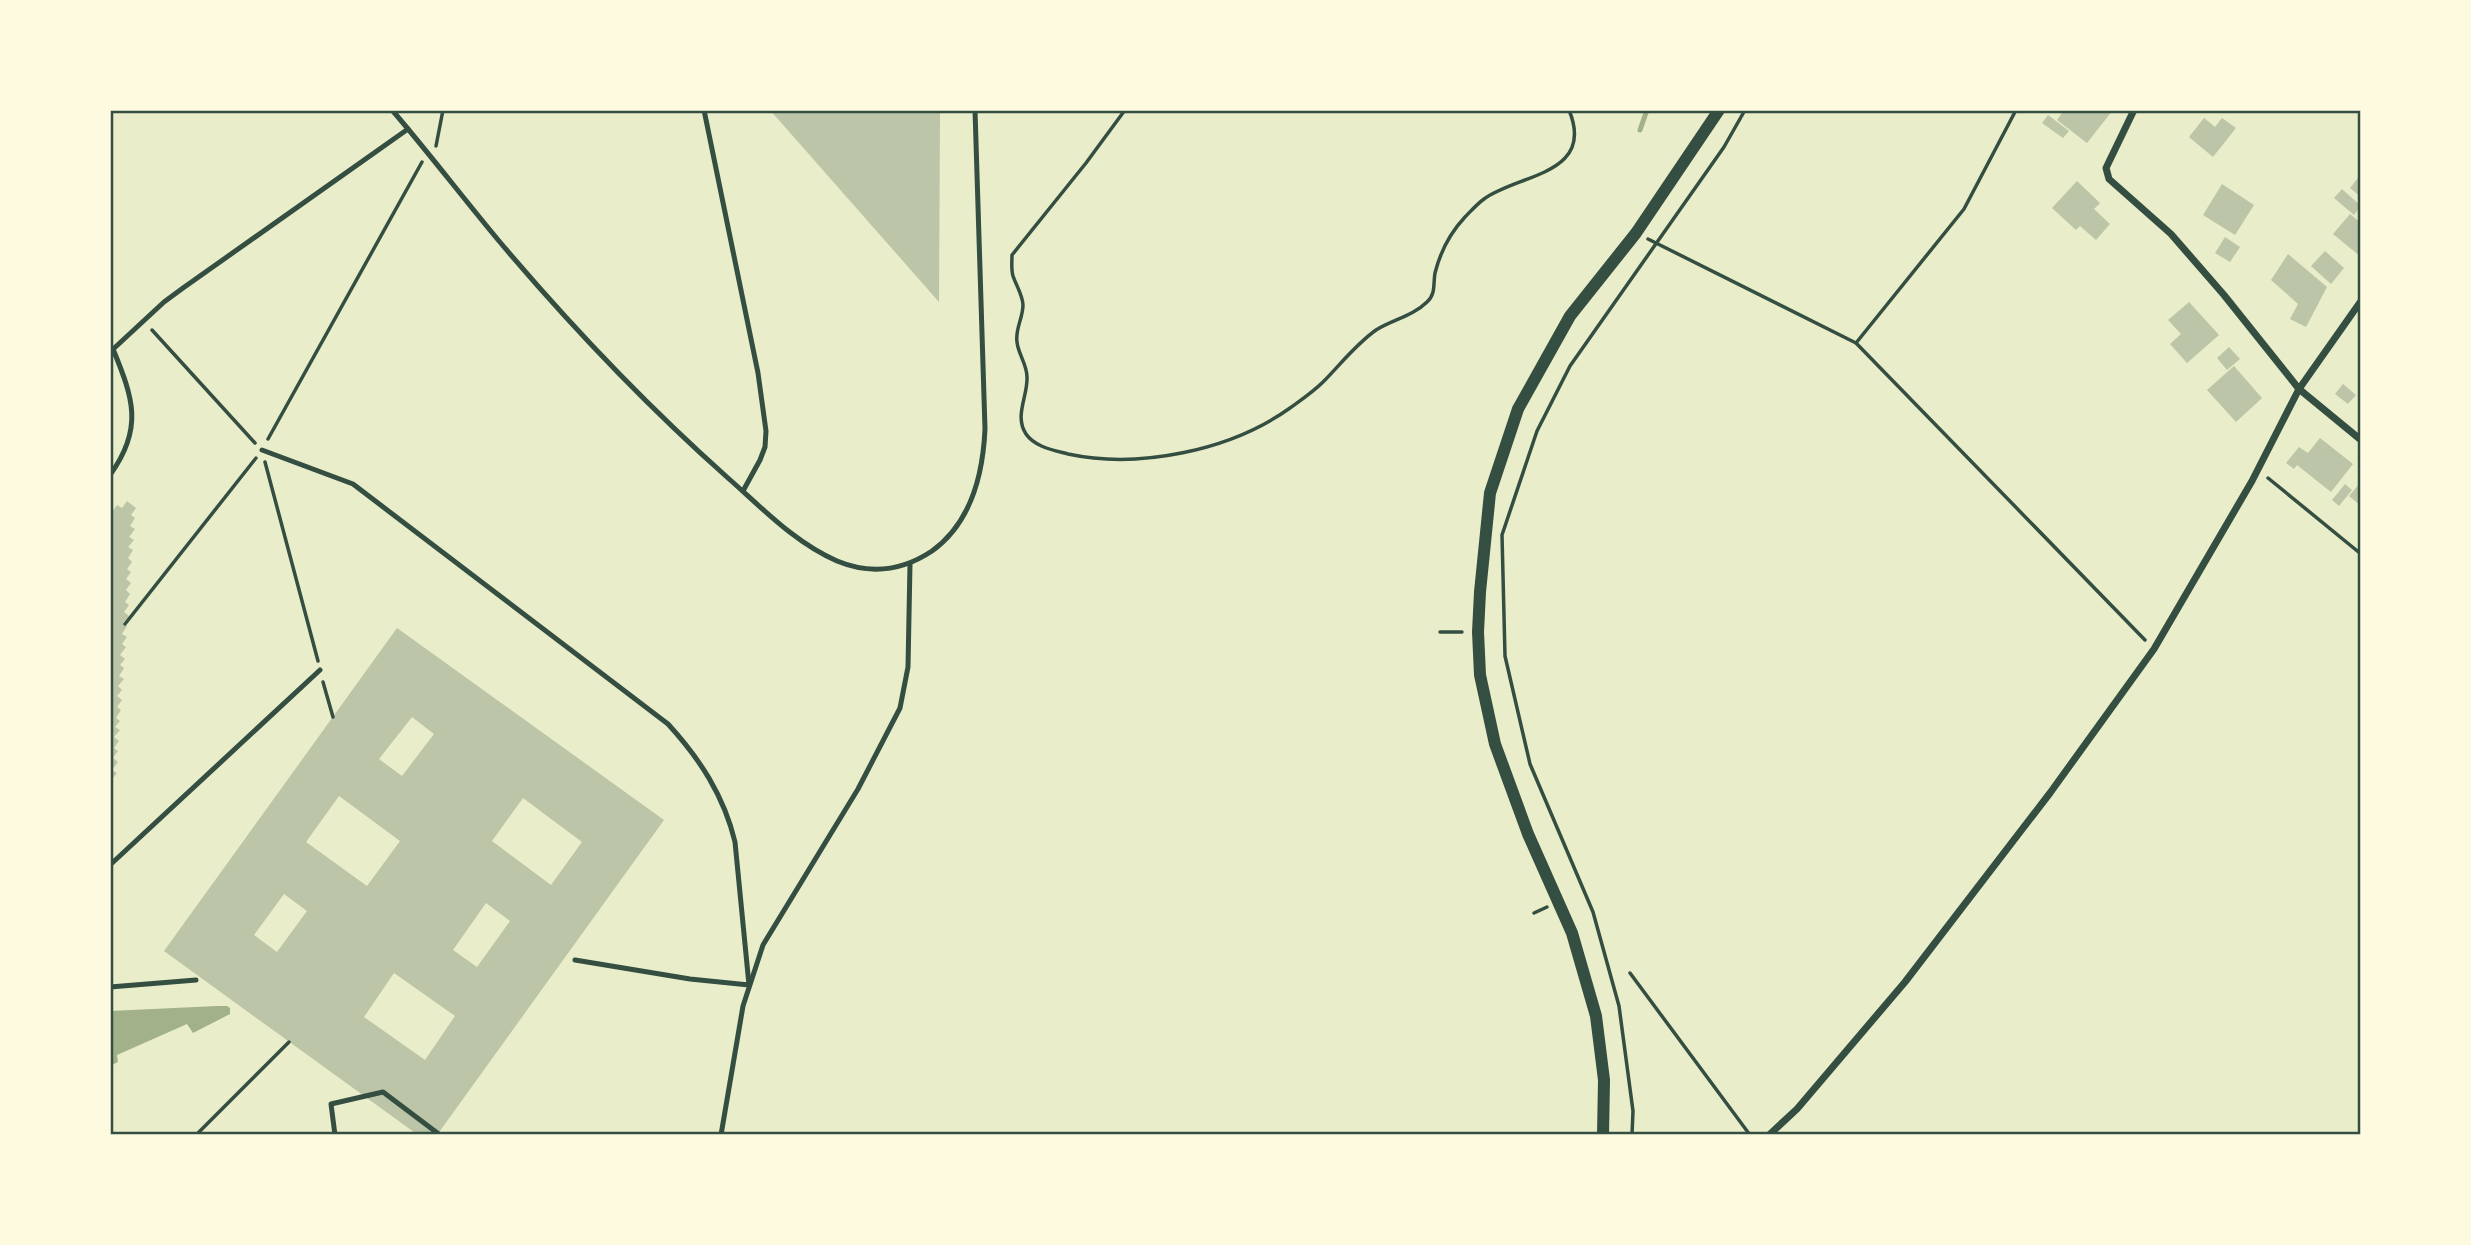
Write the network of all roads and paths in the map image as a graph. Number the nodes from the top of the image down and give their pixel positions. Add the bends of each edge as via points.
1 (392, 110) edge
2 (443, 110) edge
3 (704, 110) edge
4 (975, 110) edge
5 (1125, 110) edge
6 (1569, 110) edge
7 (1719, 110) edge
8 (1745, 110) edge
9 (2016, 110) edge
10 (2134, 110) edge
11 (408, 129) junction
12 (428, 153) junction
13 (434, 160) junction
14 (1636, 233) junction
15 (1656, 243) junction
16 (2361, 300) edge
17 (144, 320) junction
18 (1856, 343) junction
19 (112, 351) edge
20 (2299, 389) junction
21 (2361, 440) edge
22 (262, 450) junction
23 (2258, 470) junction
24 (110, 475) edge
25 (743, 491) junction
26 (2361, 554) edge
27 (910, 564) junction
28 (125, 624) dead end
29 (1440, 632) dead end
30 (1478, 632) junction
31 (2154, 649) junction
32 (320, 670) junction
33 (332, 717) dead end
34 (110, 865) edge
35 (575, 960) dead end
36 (1630, 973) dead end
37 (196, 980) dead end
38 (749, 985) junction
39 (110, 987) edge
40 (289, 1042) dead end
41 (197, 1135) edge
42 (335, 1135) edge
43 (440, 1135) edge
44 (721, 1135) edge
45 (1603, 1135) edge
46 (1632, 1135) edge
47 (1750, 1135) edge
48 (1769, 1135) edge

1 - 11 lane
2 - 13 path
3 - 25 lane via 766,431 765,447
4 - 27 lane via 984,455 973,496 951,536
5 - 6 path via 1012,255 1012,272 1023,304 1017,343 1027,379 1022,425 1038,445 1095,460 1187,452 1230,439 1290,408 1376,330 1430,300 1448,240 1485,198 1542,174 1564,159 1575,140
7 - 14 street
8 - 15 path via 1724,148
9 - 18 path via 1964,209
10 - 20 street via 2106,168 2109,179 2171,234
11 - 12 lane
11 - 17 lane
12 - 13 lane
12 - 22 path
13 - 25 lane via 592,346
14 - 15 path
14 - 30 street via 1570,316 1518,409 1490,492
15 - 18 path
15 - 46 path via 1570,366 1537,431 1502,535 1504,656 1530,764 1594,912 1619,1006
16 - 20 street
17 - 19 lane
17 - 22 path
18 - 31 path
19 - 24 lane via 129,388 133,420 119,463
20 - 21 street
20 - 23 street
22 - 28 path
22 - 32 path
22 - 38 lane via 353,484 668,723 704,767 731,824
23 - 26 path
23 - 31 street
25 - 27 lane via 782,526 837,561 874,570
27 - 38 lane via 908,667 900,708 858,789 763,945
29 - 30 path
30 - 45 street via 1480,675 1495,744 1572,933 1596,1016 1604,1080
31 - 48 street via 1905,982 1797,1109
32 - 33 path
32 - 34 lane
35 - 38 lane
36 - 47 path
37 - 39 lane
38 - 44 lane
40 - 41 path
42 - 43 lane via 331,1104 383,1092

